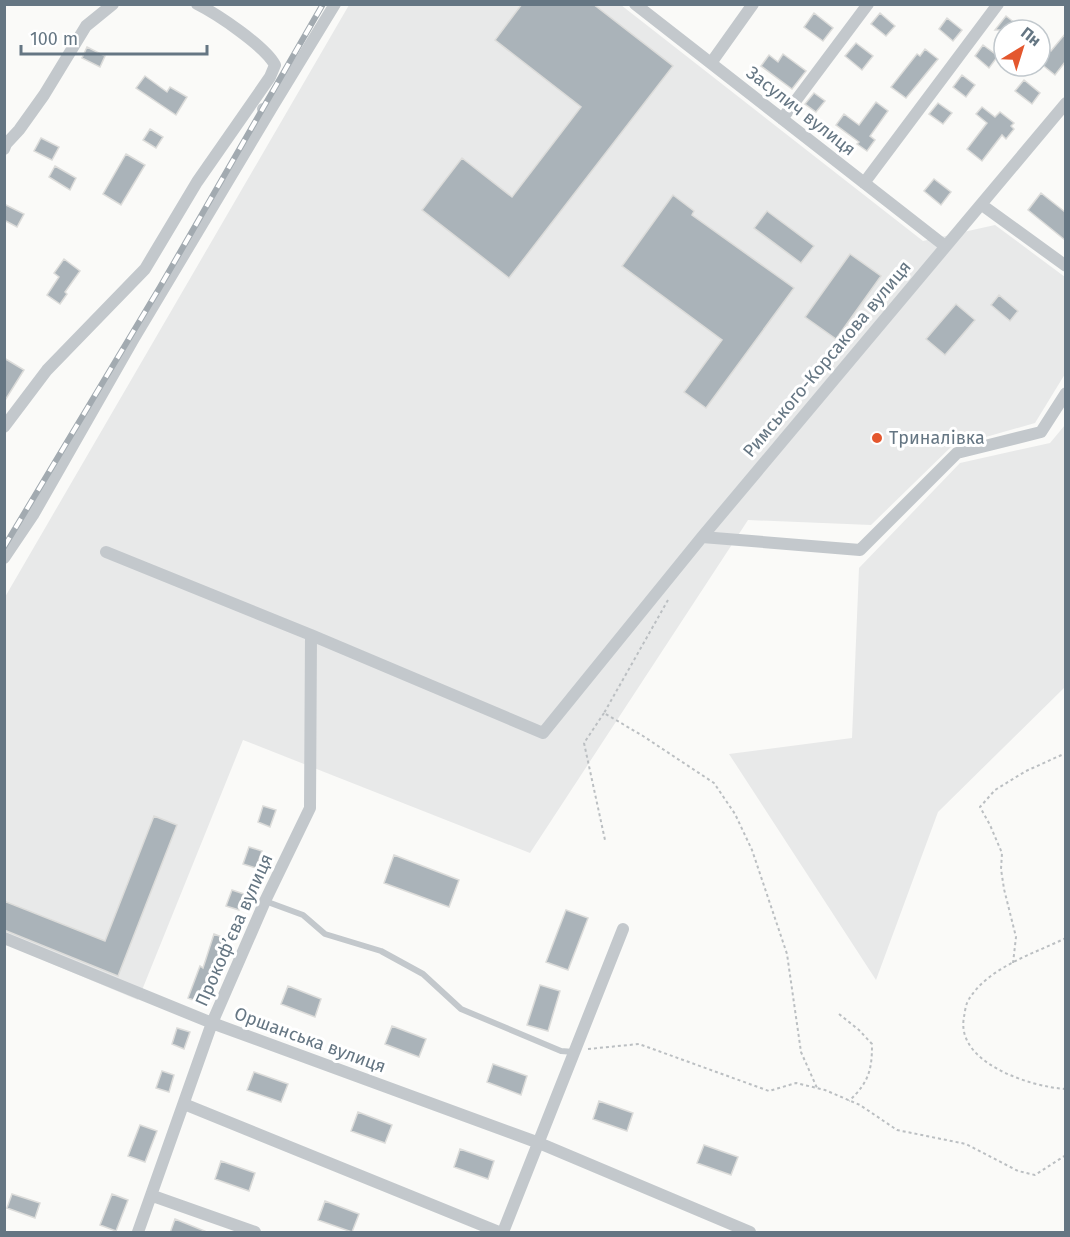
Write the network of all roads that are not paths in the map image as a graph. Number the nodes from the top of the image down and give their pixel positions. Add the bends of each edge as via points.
1 (113, 4) edge
2 (197, 4) edge
3 (335, 4) edge
4 (635, 4) edge
5 (753, 4) edge
6 (868, 4) edge
7 (998, 4) edge
8 (711, 63) junction
9 (1065, 103) edge
10 (250, 108) junction
11 (271, 109) junction
12 (782, 119) junction
13 (4, 148) edge
14 (864, 183) junction
15 (982, 205) junction
16 (945, 246) junction
17 (1065, 266) edge
18 (1065, 393) edge
19 (4, 426) edge
20 (702, 537) junction
21 (106, 552) dead end
22 (4, 558) edge
23 (311, 634) junction
24 (265, 902) junction
25 (623, 929) dead end
26 (4, 938) edge
27 (212, 1023) junction
28 (574, 1052) junction
29 (184, 1104) junction
30 (539, 1143) junction
31 (153, 1196) junction
32 (745, 1232) edge
33 (138, 1233) edge
34 (255, 1233) edge
35 (501, 1233) edge

1 - 13 street via 86,26 44,95
2 - 10 street via 252,40 275,65
3 - 11 street
4 - 8 street, Засулич вулиця
5 - 8 street
6 - 12 street
7 - 14 street
8 - 12 street, Засулич вулиця
9 - 15 street, Римського-Корсакова вулиця
10 - 11 street
10 - 19 street via 197,182 145,269 47,370
11 - 22 street
12 - 14 street, Засулич вулиця
14 - 16 street, Засулич вулиця
15 - 16 street, Римського-Корсакова вулиця
15 - 17 street
16 - 20 street, Римського-Корсакова вулиця
18 - 20 street via 1041,432 957,453 860,550
20 - 23 street, Римського-Корсакова вулиця via 543,733
21 - 23 street
23 - 24 street, Прокоф’єва вулиця via 310,808
24 - 27 street, Прокоф’єва вулиця
24 - 28 lane via 303,915 325,934 381,951 423,974 461,1009 561,1051
25 - 28 street
26 - 27 street, Оршанська вулиця
27 - 29 street, Прокоф’єва вулиця
27 - 30 street, Оршанська вулиця
28 - 30 street
29 - 31 street, Прокоф’єва вулиця
29 - 35 street
30 - 32 street, Оршанська вулиця
30 - 35 street
31 - 33 street, Прокоф’єва вулиця
31 - 34 street

